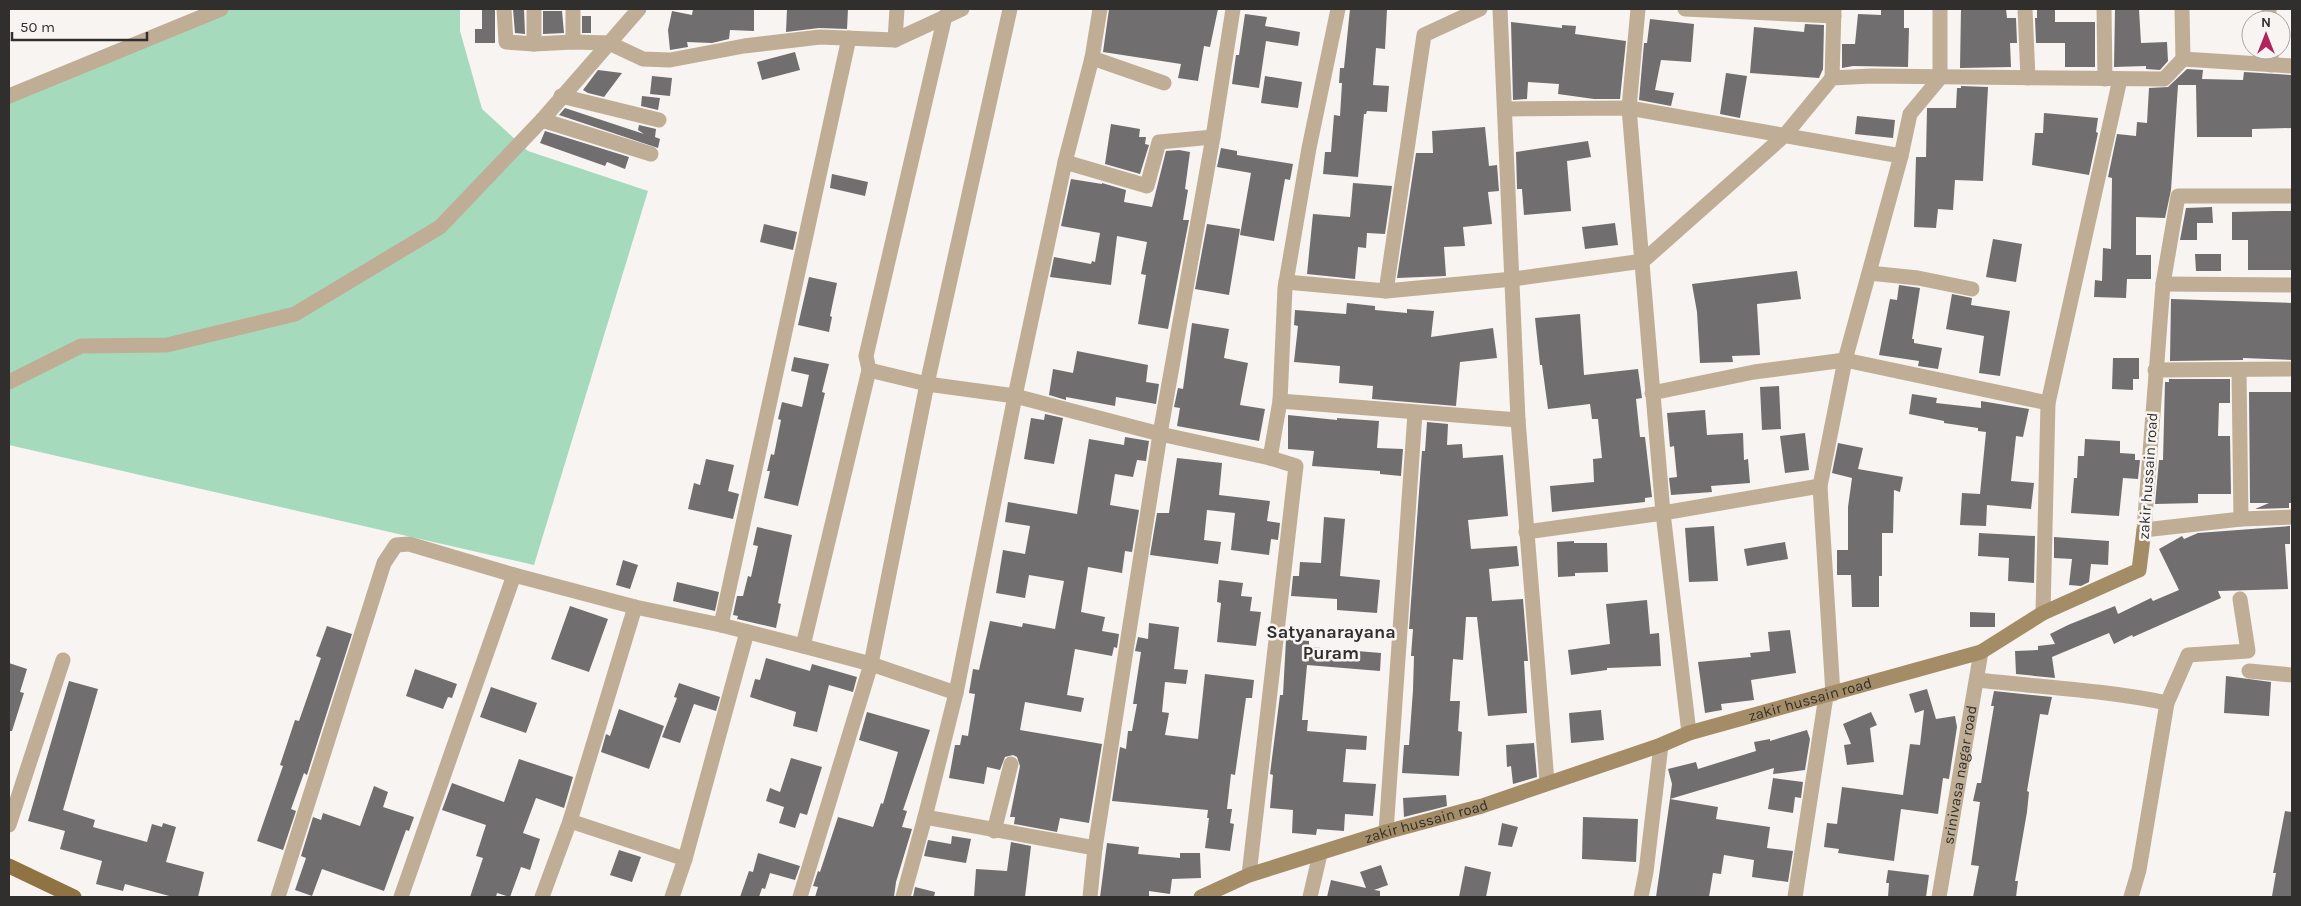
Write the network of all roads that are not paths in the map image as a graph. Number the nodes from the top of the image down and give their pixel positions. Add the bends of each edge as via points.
1 (221, 9) edge
2 (504, 9) edge
3 (534, 9) edge
4 (573, 9) edge
5 (639, 9) edge
6 (898, 9) edge
7 (962, 9) edge
8 (1010, 9) edge
9 (1100, 9) edge
10 (1233, 9) edge
11 (1338, 9) edge
12 (1480, 9) edge
13 (1500, 9) edge
14 (1638, 9) edge
15 (1685, 9) edge
16 (1940, 9) edge
17 (2025, 9) edge
18 (2104, 9) edge
19 (2182, 9) edge
20 (1718, 10) edge
21 (1834, 13) edge
22 (946, 16) junction
23 (849, 38) junction
24 (895, 40) junction
25 (573, 42) junction
26 (609, 43) junction
27 (534, 44) junction
28 (1092, 58) junction
29 (2241, 58) edge
30 (2183, 59) junction
31 (2276, 60) edge
32 (2292, 66) edge
33 (1832, 78) junction
34 (1940, 78) junction
35 (2028, 78) junction
36 (2105, 78) junction
37 (2120, 78) junction
38 (1164, 83) dead end
39 (9, 96) edge
40 (561, 96) junction
41 (1630, 108) junction
42 (1505, 109) junction
43 (542, 120) junction
44 (659, 120) dead end
45 (1785, 135) junction
46 (1213, 137) junction
47 (651, 154) dead end
48 (1901, 156) junction
49 (1065, 162) junction
50 (2292, 196) edge
51 (1642, 261) junction
52 (1869, 273) junction
53 (1513, 279) junction
54 (1286, 282) junction
55 (2163, 284) junction
56 (2292, 285) edge
57 (1972, 289) dead end
58 (1386, 291) junction
59 (1845, 360) junction
60 (2292, 369) edge
61 (869, 370) junction
62 (2155, 370) junction
63 (2239, 371) junction
64 (9, 382) edge
65 (927, 384) junction
66 (1652, 392) junction
67 (1015, 396) junction
68 (1280, 401) junction
69 (2048, 403) junction
70 (1415, 414) junction
71 (1518, 420) junction
72 (1160, 434) junction
73 (1270, 458) junction
74 (1820, 486) junction
75 (1663, 513) junction
76 (2292, 518) edge
77 (2241, 519) junction
78 (2144, 530) junction
79 (1526, 532) junction
80 (514, 575) junction
81 (2240, 599) dead end
82 (635, 607) junction
83 (2043, 613) junction
84 (721, 625) junction
85 (747, 632) junction
86 (803, 646) junction
87 (1981, 652) junction
88 (62, 660) dead end
89 (871, 664) junction
90 (2249, 671) dead end
91 (2292, 676) edge
92 (1976, 680) junction
93 (956, 693) junction
94 (1829, 695) junction
95 (2167, 703) junction
96 (1690, 733) junction
97 (1662, 745) junction
98 (1011, 764) dead end
99 (1547, 782) junction
100 (925, 817) junction
101 (570, 821) junction
102 (9, 825) edge
103 (994, 831) junction
104 (1386, 832) junction
105 (1095, 848) junction
106 (1320, 854) junction
107 (685, 859) junction
108 (9, 866) edge
109 (1249, 875) junction
110 (74, 897) edge
111 (278, 897) edge
112 (401, 897) edge
113 (542, 897) edge
114 (672, 897) edge
115 (800, 897) edge
116 (903, 897) edge
117 (1090, 897) edge
118 (1201, 897) edge
119 (1310, 897) edge
120 (1641, 897) edge
121 (1795, 897) edge
122 (1939, 897) edge
123 (2131, 897) edge

1 - 39 street
2 - 27 street via 506,42
3 - 27 street
4 - 25 street
5 - 26 street
6 - 24 street
7 - 22 street
8 - 65 street
9 - 28 street
10 - 46 street
11 - 54 street
12 - 58 street via 1424,35
13 - 42 street
14 - 41 street
15 - 20 street
16 - 34 street
17 - 35 street
18 - 36 street
19 - 30 street
20 - 21 street
21 - 33 street
22 - 24 street
22 - 61 street via 866,356
23 - 24 street
23 - 26 street via 820,37 779,42 670,60 643,59
23 - 84 street
25 - 26 street
25 - 27 street
26 - 40 street
28 - 38 street
28 - 49 street
29 - 30 street
30 - 37 street via 2164,79
31 - 32 street
33 - 34 street
33 - 45 street
34 - 35 street
34 - 48 street via 1910,114
35 - 36 street
36 - 37 street
37 - 69 street
40 - 43 street
40 - 44 street
41 - 42 street
41 - 45 street
41 - 51 street
42 - 53 street
43 - 47 street
43 - 64 street via 440,228 295,314 167,345 81,346
45 - 48 street
45 - 51 street
46 - 49 street via 1158,142 1147,186
46 - 72 street
48 - 52 street
49 - 67 street
50 - 55 street, zakir hussain road via 2178,196
51 - 53 street
51 - 66 street
52 - 57 street via 1918,278
52 - 59 street
53 - 58 street
53 - 71 street
54 - 58 street
54 - 68 street
55 - 56 street
55 - 62 street, zakir hussain road
59 - 66 street via 1754,372
59 - 69 street
59 - 74 street
60 - 63 street
61 - 65 street
61 - 86 street
62 - 63 street
62 - 78 street, zakir hussain road
63 - 77 street
65 - 67 street
65 - 89 street
66 - 75 street
67 - 72 street
67 - 93 street
68 - 70 street
68 - 73 street
69 - 83 street
70 - 71 street
70 - 104 street
71 - 79 street
72 - 73 street
72 - 105 street
73 - 109 street via 1296,466
74 - 75 street
74 - 94 street
75 - 79 street
75 - 96 street
76 - 77 street
77 - 78 street
78 - 83 street, zakir hussain road via 2139,570
79 - 99 street
80 - 82 street
80 - 111 street via 409,544 396,545 390,552
80 - 112 street
81 - 95 street via 2248,651 2188,655
82 - 84 street
82 - 101 street
83 - 87 street, zakir hussain road
84 - 85 street
85 - 86 street
85 - 107 street
86 - 89 street
87 - 92 street, srinivasa nagar road
87 - 94 street, zakir hussain road
88 - 102 street
89 - 93 street
89 - 115 street
90 - 91 street
92 - 95 street via 2128,695
92 - 122 street, srinivasa nagar road
93 - 100 street
94 - 96 street, zakir hussain road
94 - 121 street
95 - 123 street via 2139,870
96 - 97 street, zakir hussain road
97 - 99 street, zakir hussain road
97 - 120 street
98 - 103 street
99 - 104 street, zakir hussain road via 1482,806
100 - 103 street
100 - 116 street
101 - 107 street
101 - 113 street
103 - 105 street
104 - 106 street, zakir hussain road
105 - 117 street
106 - 109 street, zakir hussain road
106 - 119 street
107 - 114 street
108 - 110 main road
109 - 118 street, zakir hussain road

